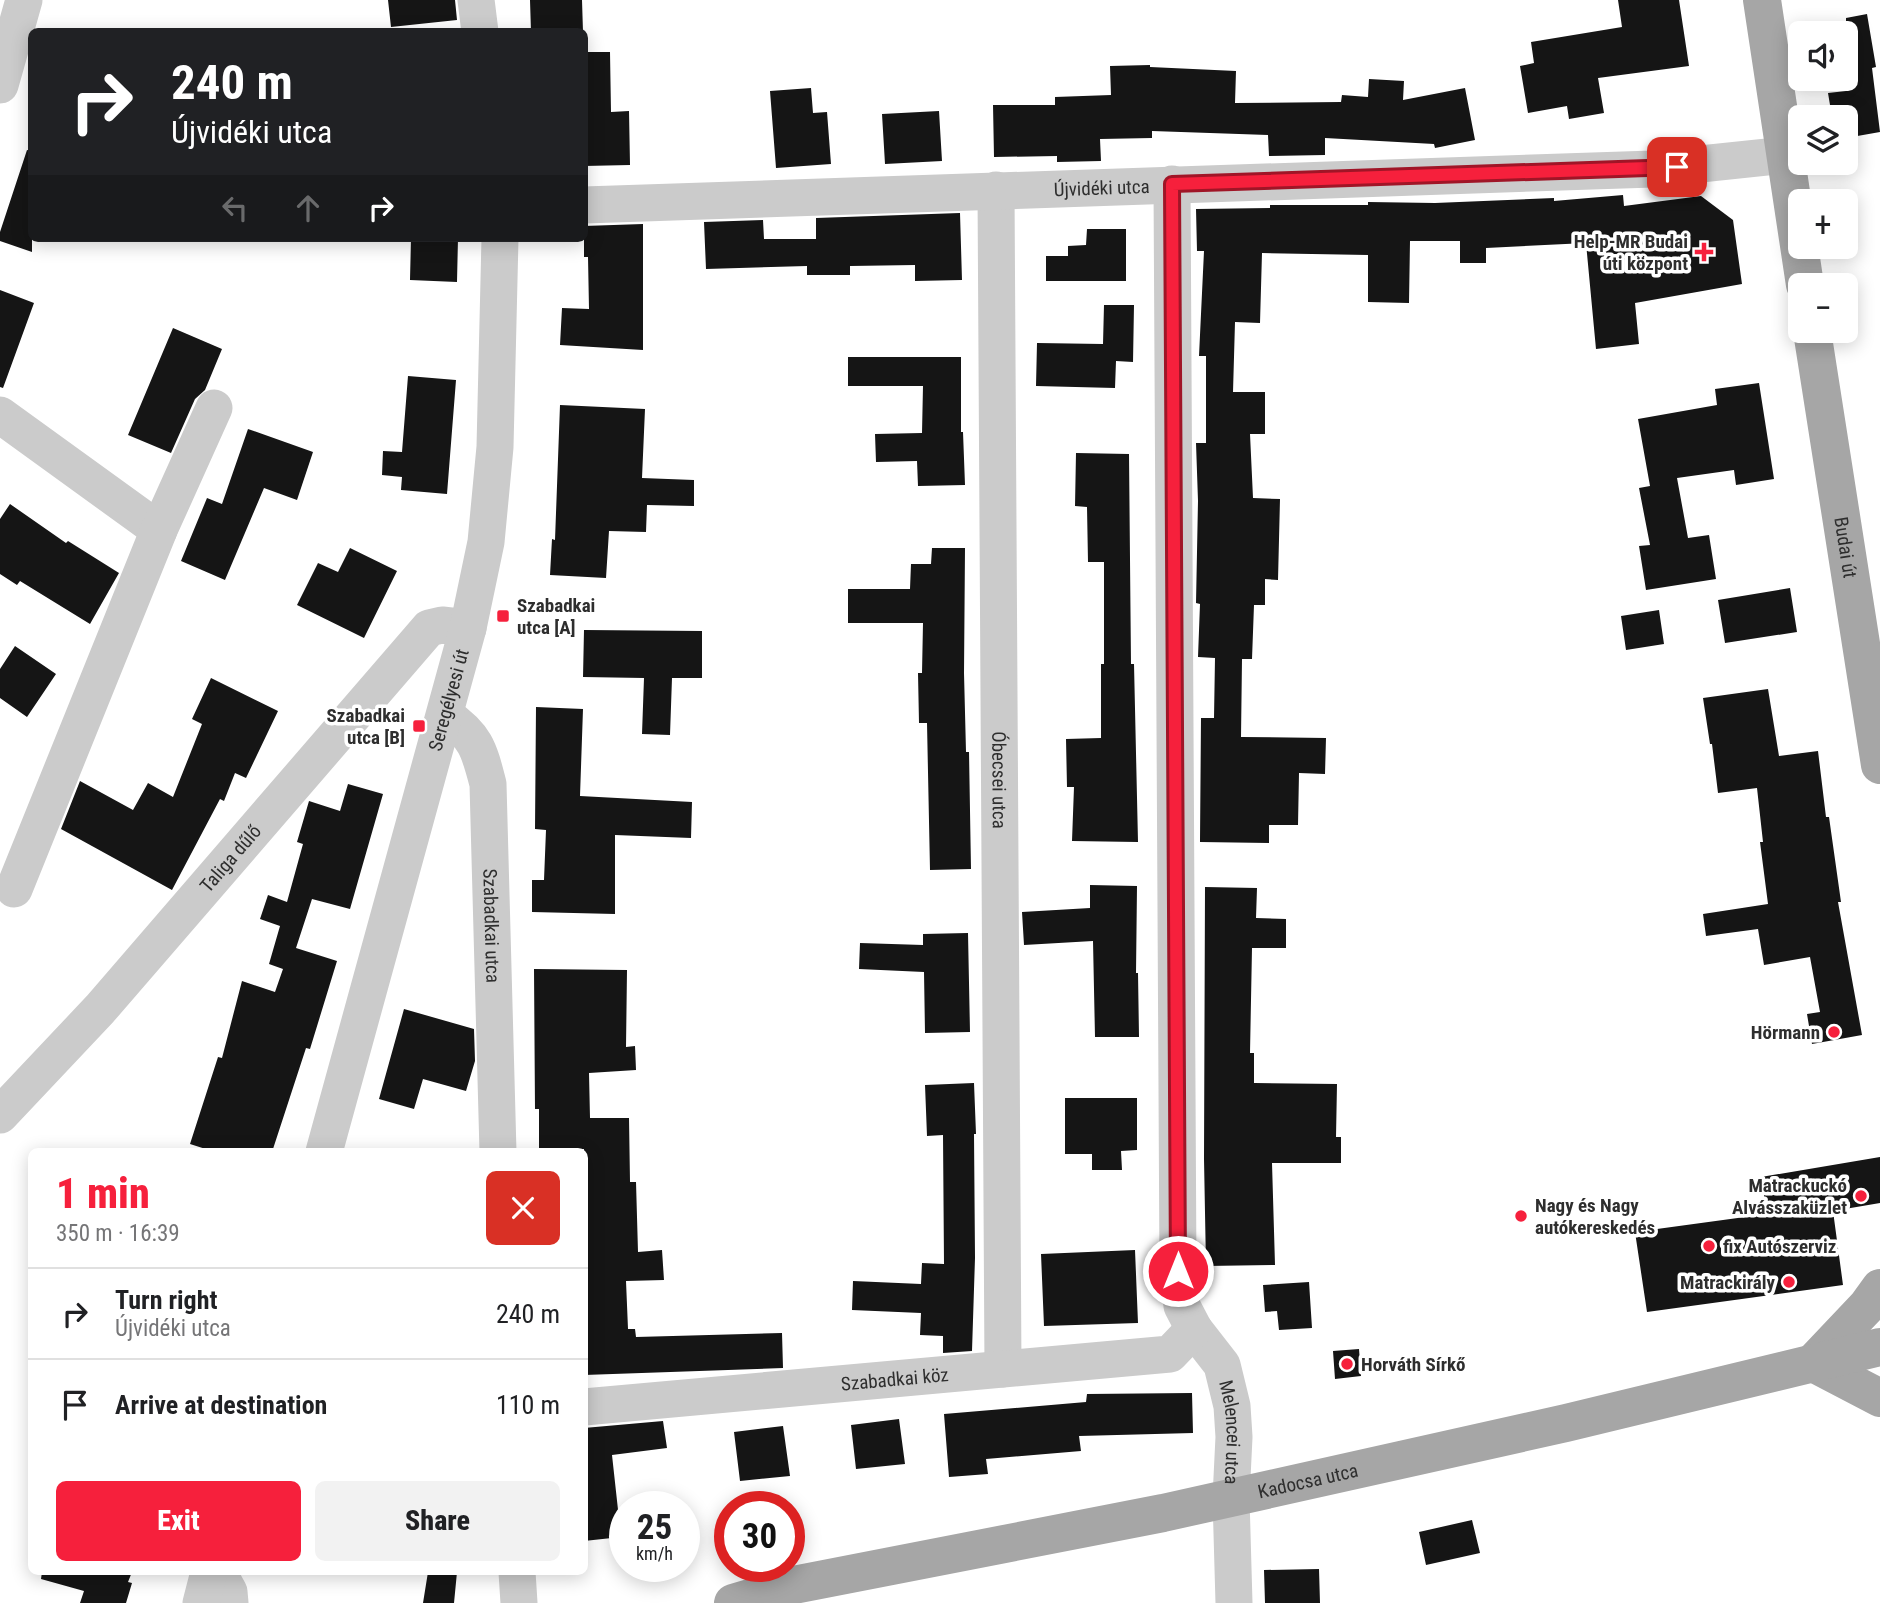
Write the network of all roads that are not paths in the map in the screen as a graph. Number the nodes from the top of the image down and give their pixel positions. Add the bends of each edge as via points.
1 (24, 0) edge
2 (476, 0) edge
3 (1762, 0) edge
4 (480, 28) edge
5 (0, 85) edge
6 (1786, 155) junction
7 (1172, 184) junction
8 (996, 190) junction
9 (588, 205) edge
10 (500, 242) edge
11 (1803, 273) edge
12 (1814, 343) edge
13 (214, 408) dead end
14 (0, 415) edge
15 (159, 530) junction
16 (468, 628) junction
17 (445, 715) junction
18 (1880, 765) edge
19 (14, 889) dead end
20 (0, 1115) edge
21 (325, 1148) edge
22 (498, 1148) edge
23 (1880, 1288) edge
24 (1194, 1329) junction
25 (1880, 1347) edge
26 (1813, 1363) junction
27 (1003, 1369) junction
28 (1880, 1398) edge
29 (588, 1407) edge
30 (1231, 1498) junction
31 (208, 1575) edge
32 (220, 1575) edge
33 (517, 1575) edge
34 (201, 1603) edge
35 (230, 1603) edge
36 (519, 1603) edge
37 (733, 1603) edge
38 (1234, 1603) edge

1 - 5 street
2 - 4 street
3 - 6 main road
6 - 7 street, Újvidéki utca via 1653,169
6 - 11 main road
7 - 8 street, Újvidéki utca
7 - 24 street, Melencei utca via 1178,1271 1182,1306
8 - 9 street, Újvidéki utca
8 - 27 street, Óbecsei utca
10 - 16 street, Seregélyesi út via 495,447 486,542
12 - 18 main road, Budai út
13 - 15 street
14 - 15 street
15 - 19 street
16 - 17 street, Seregélyesi út
16 - 20 street, Taliga dűlő via 429,628 100,1009
17 - 21 street, Seregélyesi út
17 - 22 street, Szabadkai utca via 480,752 488,785
23 - 26 main road
24 - 27 street, Szabadkai köz via 1170,1354
24 - 30 street, Melencei utca via 1222,1365 1232,1406
25 - 26 main road, Kadocsa utca
26 - 28 main road
26 - 30 main road, Kadocsa utca
27 - 29 street, Szabadkai köz
30 - 37 main road, Kadocsa utca via 794,1585
30 - 38 street, Melencei utca
31 - 34 street
32 - 35 street
33 - 36 street

